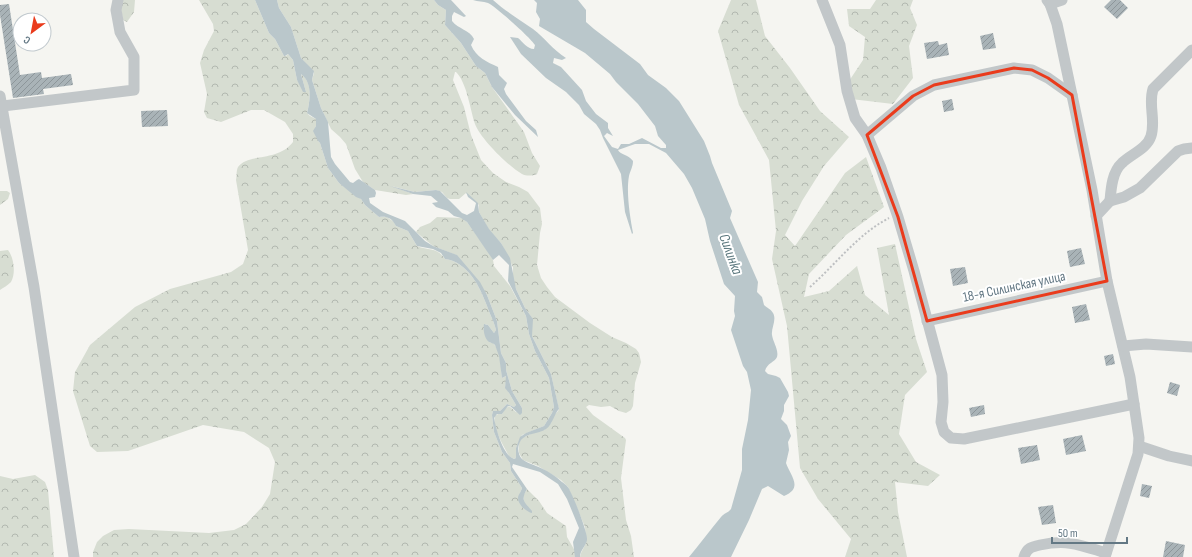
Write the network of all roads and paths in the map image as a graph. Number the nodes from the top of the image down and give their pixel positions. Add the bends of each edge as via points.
1 (118, 0) edge
2 (822, 0) edge
3 (1062, 0) edge
4 (1049, 2) edge
5 (1192, 50) edge
6 (1072, 95) junction
7 (1, 101) edge
8 (867, 135) junction
9 (1192, 148) edge
10 (1110, 201) junction
11 (897, 213) junction
12 (1096, 216) junction
13 (1107, 281) junction
14 (810, 287) dead end
15 (927, 321) junction
16 (1123, 346) junction
17 (1192, 347) edge
18 (1134, 404) junction
19 (1139, 446) junction
20 (1192, 461) edge
21 (1106, 555) edge
22 (74, 557) edge
23 (1024, 557) edge

1 - 7 street via 116,10 120,32 134,57 134,90
2 - 8 street via 840,45 846,91 855,118
3 - 4 street
4 - 6 street via 1057,24
5 - 10 street via 1152,89 1151,137 1117,169
6 - 8 street via 1032,70 1014,68 934,85 913,96
6 - 12 street
7 - 22 street via 34,287
8 - 11 street
9 - 10 street via 1178,151 1140,188
10 - 12 street
11 - 14 path via 856,242
11 - 15 street
12 - 13 street
13 - 15 street, 18-я Силинская улица
13 - 16 street
15 - 18 street via 942,375 941,422 944,432 951,438 964,439
16 - 17 street via 1146,344
16 - 18 street
18 - 19 street
19 - 20 street
19 - 21 street
21 - 23 street via 1078,544 1065,542 1030,547

